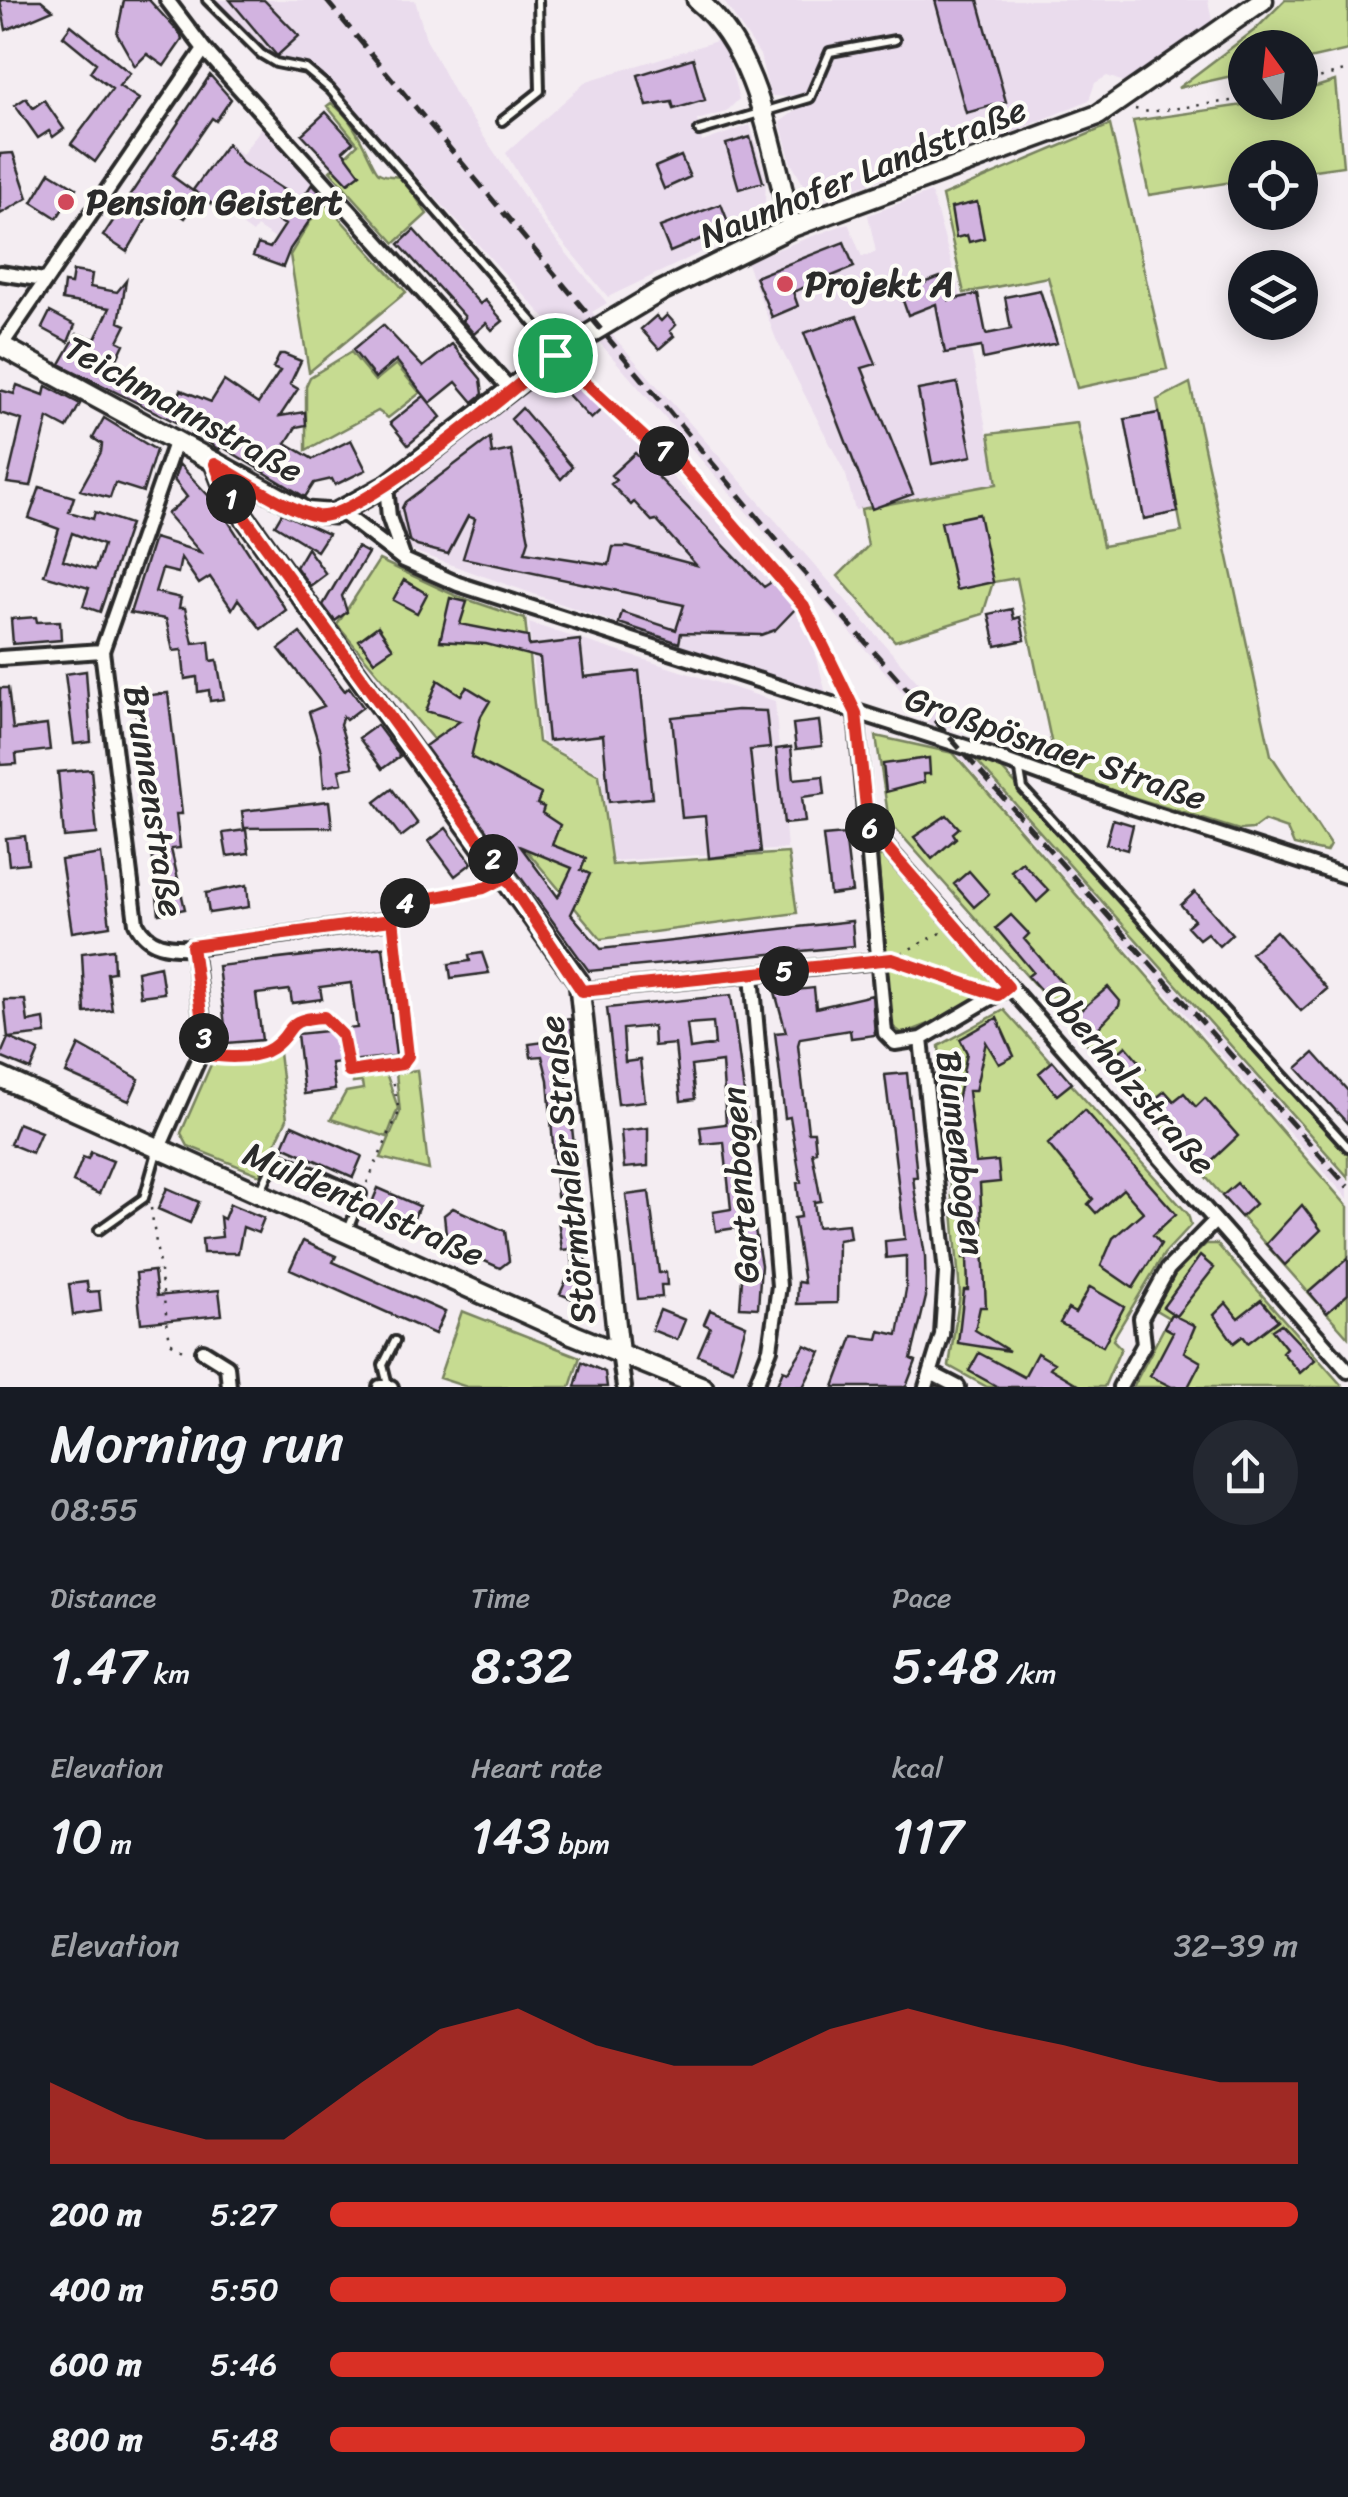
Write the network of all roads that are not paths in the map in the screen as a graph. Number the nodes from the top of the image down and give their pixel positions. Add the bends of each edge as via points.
1 (167, 0) edge
2 (208, 0) edge
3 (538, 0) edge
4 (697, 0) edge
5 (1263, 0) edge
6 (895, 40) dead end
7 (204, 48) junction
8 (760, 114) junction
9 (502, 121) dead end
10 (698, 131) dead end
11 (792, 228) junction
12 (0, 273) edge
13 (44, 280) junction
14 (1, 346) edge
15 (557, 354) junction
16 (511, 390) junction
17 (176, 440) junction
18 (215, 464) junction
19 (386, 486) junction
20 (340, 511) junction
21 (404, 560) junction
22 (102, 651) junction
23 (0, 658) edge
24 (856, 713) junction
25 (1018, 764) junction
26 (868, 826) junction
27 (1348, 877) edge
28 (391, 920) road end
29 (192, 946) junction
30 (885, 960) junction
31 (752, 975) junction
32 (582, 991) junction
33 (1003, 991) junction
34 (921, 1039) junction
35 (0, 1077) edge
36 (1348, 1147) edge
37 (158, 1148) junction
38 (260, 1193) junction
39 (1215, 1221) junction
40 (99, 1230) dead end
41 (348, 1230) junction
42 (395, 1341) dead end
43 (203, 1352) road end
44 (619, 1352) junction
45 (1348, 1371) edge
46 (932, 1373) junction
47 (390, 1386) edge
48 (230, 1387) edge
49 (380, 1387) edge
50 (624, 1387) edge
51 (702, 1387) edge
52 (755, 1387) edge
53 (926, 1387) edge
54 (958, 1387) edge
55 (1120, 1387) edge

1 - 7 street
2 - 15 lane via 261,54 306,69 330,89
3 - 9 lane via 540,91
4 - 8 street via 735,43
5 - 11 street, Naunhofer Landstraße via 1118,105
6 - 8 lane via 836,48 810,98
7 - 13 street
7 - 16 street
8 - 10 lane
8 - 11 street
11 - 15 street, Naunhofer Landstraße via 661,290
12 - 13 street
13 - 14 street
14 - 17 street, Teichmannstraße
15 - 16 street, Naunhofer Landstraße
16 - 19 street, Naunhofer Landstraße
17 - 18 street, Teichmannstraße
17 - 22 street
18 - 20 street, Teichmannstraße via 306,512
18 - 32 street, Störmthaler Straße via 225,490
19 - 20 street, Naunhofer Landstraße
19 - 21 street
20 - 21 street, Großpösnaer Straße
21 - 24 street, Großpösnaer Straße via 458,584
22 - 23 street
22 - 29 street, Brunnenstraße via 136,924 159,945
24 - 25 street, Großpösnaer Straße
24 - 26 street, Blumenbogen
25 - 27 street, Großpösnaer Straße
25 - 36 lane via 1024,789
26 - 30 street, Blumenbogen
26 - 33 street, Oberholzstraße
28 - 29 street
29 - 37 street, Brunnenstraße via 205,1044
30 - 31 street
30 - 34 street, Blumenbogen via 886,1033 895,1043
31 - 32 street
31 - 52 street, Gartenbogen via 779,1270 770,1349
32 - 44 street, Störmthaler Straße
33 - 34 street
33 - 39 street, Oberholzstraße
34 - 46 street, Blumenbogen via 946,1273
35 - 37 street, Muldentalstraße
37 - 38 street, Muldentalstraße
37 - 40 lane via 144,1198
38 - 41 street, Muldentalstraße
38 - 41 lane via 277,1156 362,1194
39 - 45 street, Oberholzstraße
39 - 55 street via 1168,1269 1141,1318 1144,1344
41 - 44 street, Muldentalstraße
42 - 47 lane via 384,1365
43 - 48 street via 228,1366
44 - 50 street, Störmthaler Straße
44 - 51 street, Muldentalstraße
46 - 53 street, Blumenbogen
46 - 54 street
47 - 49 street

